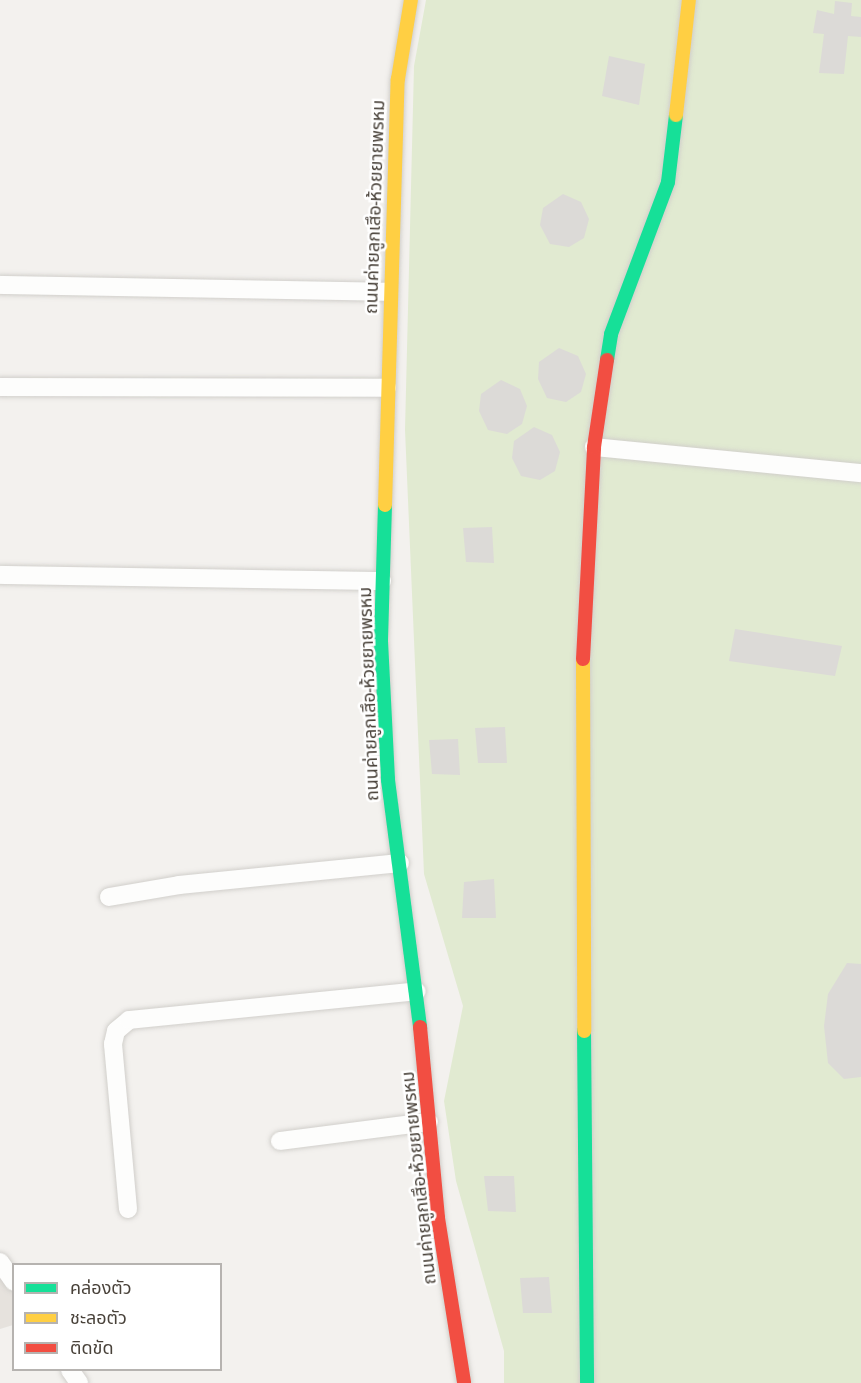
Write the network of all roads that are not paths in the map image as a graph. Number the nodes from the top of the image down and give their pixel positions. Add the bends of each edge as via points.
1 (411, 0) edge
2 (690, 0) edge
3 (0, 285) edge
4 (389, 292) junction
5 (0, 387) edge
6 (387, 388) junction
7 (594, 447) junction
8 (861, 473) edge
9 (0, 575) edge
10 (382, 581) junction
11 (400, 863) junction
12 (109, 897) dead end
13 (417, 991) junction
14 (429, 1122) junction
15 (280, 1141) dead end
16 (128, 1209) dead end
17 (0, 1262) edge
18 (12, 1279) edge
19 (464, 1383) edge
20 (587, 1383) edge

1 - 4 street, ถนนค่ายลูกเสึอ-ห้วยยายพรหม via 398,79
2 - 7 street via 668,182 611,334
3 - 4 street
4 - 6 street, ถนนค่ายลูกเสึอ-ห้วยยายพรหม
5 - 6 street
6 - 10 street, ถนนค่ายลูกเสึอ-ห้วยยายพรหม
7 - 8 street
7 - 20 street via 582,687
9 - 10 street
10 - 11 street, ถนนค่ายลูกเสึอ-ห้วยยายพรหม via 388,780
11 - 12 street via 179,885
11 - 13 street, ถนนค่ายลูกเสึอ-ห้วยยายพรหม
13 - 14 street, ถนนค่ายลูกเสึอ-ห้วยยายพรหม
13 - 16 street via 129,1020 116,1030 113,1044
14 - 15 street
14 - 19 street, ถนนค่ายลูกเสึอ-ห้วยยายพรหม via 438,1218
17 - 18 street

